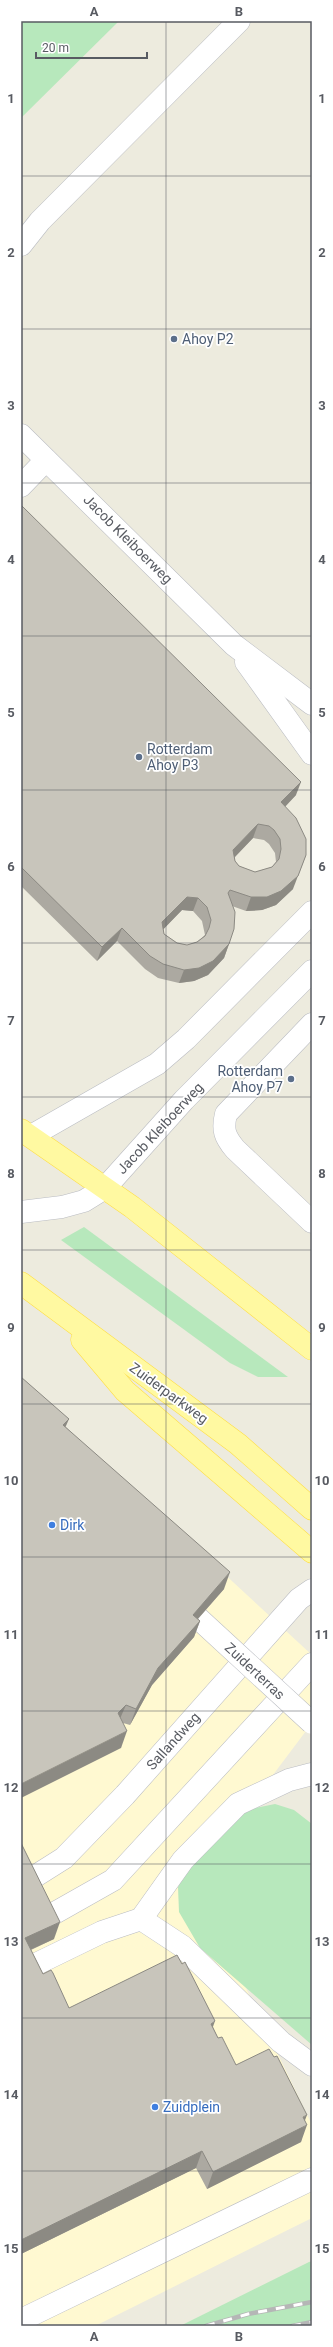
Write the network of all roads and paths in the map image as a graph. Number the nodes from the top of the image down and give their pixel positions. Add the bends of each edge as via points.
1 (239, 21) edge
2 (21, 245) edge
3 (21, 435) edge
4 (46, 460) junction
5 (21, 486) edge
6 (234, 645) junction
7 (312, 704) edge
8 (312, 754) edge
9 (312, 912) edge
10 (312, 971) edge
11 (312, 1024) edge
12 (26, 1133) edge
13 (105, 1188) junction
14 (21, 1212) edge
15 (312, 1222) edge
16 (21, 1283) edge
17 (60, 1313) junction
18 (312, 1349) edge
19 (312, 1509) edge
20 (312, 1552) edge
21 (312, 1590) edge
22 (198, 1618) edge
23 (312, 1664) edge
24 (312, 1723) edge
25 (312, 1774) edge
26 (26, 1882) edge
27 (44, 1919) edge
28 (141, 1920) junction
29 (26, 1969) edge
30 (312, 2065) edge
31 (312, 2179) edge
32 (21, 2320) edge

1 - 2 street via 40,221
3 - 4 street, Jacob Kleiboerweg
4 - 5 street
4 - 6 street, Jacob Kleiboerweg
6 - 7 street, Jacob Kleiboerweg
6 - 8 street, Jacob Kleiboerweg
9 - 12 street via 186,1039 157,1064
10 - 13 street, Jacob Kleiboerweg via 184,1100
11 - 15 street via 226,1114 223,1125 225,1137 235,1149
12 - 13 main road
13 - 14 street, Jacob Kleiboerweg via 84,1201 62,1207
13 - 18 main road
16 - 17 main road, Zuiderparkweg
17 - 19 main road, Zuiderparkweg via 238,1444
17 - 20 main road via 125,1391
21 - 26 street, Sallandweg via 299,1599 125,1795 70,1852
22 - 24 street, Zuiderterras, bridge
23 - 27 street via 113,1880
25 - 28 street via 288,1780 238,1804 183,1860
28 - 29 street via 102,1932
28 - 30 street via 182,1946 281,2042
31 - 32 street

